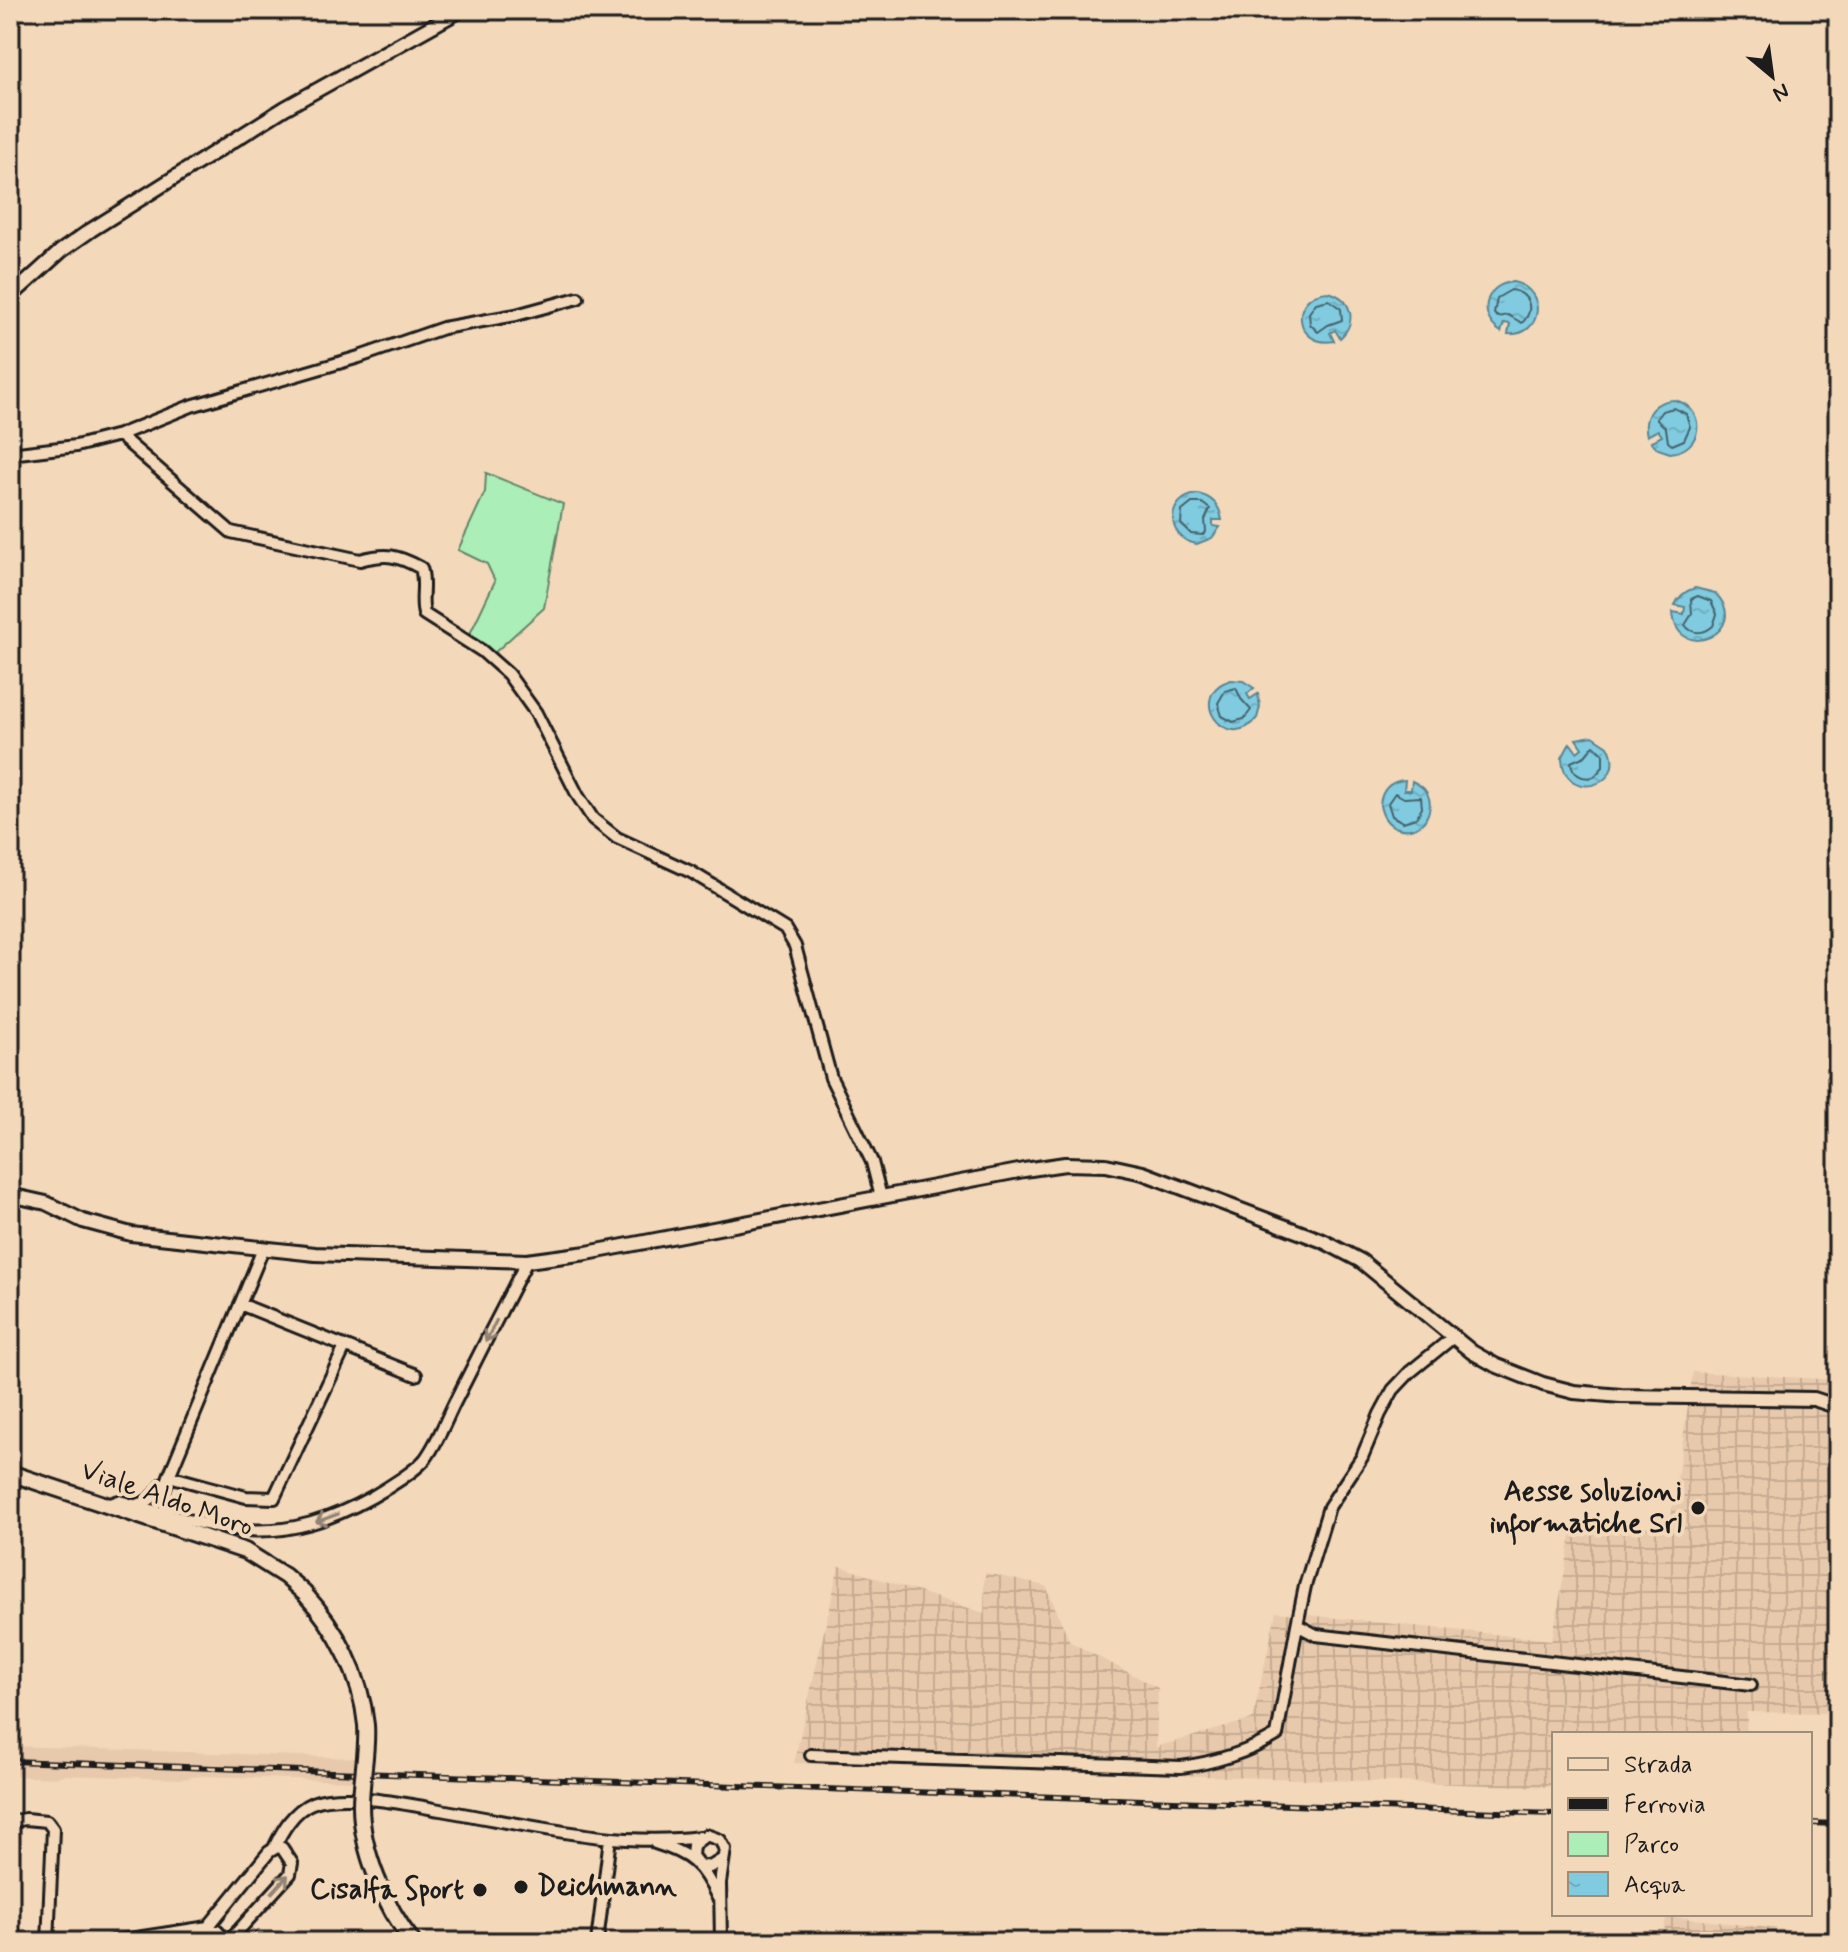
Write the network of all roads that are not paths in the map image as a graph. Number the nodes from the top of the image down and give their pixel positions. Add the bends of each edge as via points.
1 (461, 10) edge
2 (10, 297) edge
3 (578, 298) dead end
4 (119, 435) junction
5 (10, 454) edge
6 (10, 1195) edge
7 (881, 1197) junction
8 (263, 1249) junction
9 (527, 1261) junction
10 (240, 1304) junction
11 (1452, 1338) junction
12 (345, 1347) junction
13 (416, 1375) dead end
14 (1838, 1407) edge
15 (10, 1473) edge
16 (169, 1476) junction
17 (108, 1505) junction
18 (135, 1505) junction
19 (172, 1516) junction
20 (1297, 1625) junction
21 (1751, 1685) dead end
22 (811, 1755) dead end
23 (10, 1822) edge
24 (700, 1837) junction
25 (610, 1838) junction
26 (649, 1841) junction
27 (274, 1848) junction
28 (723, 1859) junction
29 (695, 1861) junction
30 (721, 1904) junction
31 (208, 1927) junction
32 (48, 1942) edge
33 (110, 1942) edge
34 (228, 1942) edge
35 (413, 1942) edge
36 (597, 1942) edge
37 (721, 1942) edge

1 - 2 street via 285,108 91,230
3 - 4 street via 443,328 191,406
4 - 5 street
4 - 7 street via 231,532 360,560 401,557 421,568 424,614 508,674 536,713 593,819 617,838 691,872 785,929 795,946 831,1078 872,1162
6 - 8 street via 46,1203 106,1229
7 - 9 street
7 - 11 street via 1065,1164 1143,1173 1323,1241 1361,1261
8 - 9 street
8 - 10 street
9 -> 19 street via 425,1460 339,1514 287,1529 218,1528
10 - 12 street
10 - 16 street
11 - 14 street via 1495,1365 1574,1392 1814,1399
11 - 20 street via 1393,1390 1362,1457 1329,1507
12 - 13 street
12 - 16 street via 274,1498 246,1497
15 - 17 main road, Viale Aldo Moro
16 - 18 street via 155,1496
16 - 19 street via 162,1497
17 - 18 street
17 - 35 main road, Viale Aldo Moro, bridge via 245,1551 285,1576 318,1608 357,1681 366,1726 361,1809 370,1855 382,1892
18 - 19 street
20 - 21 street via 1316,1635
20 - 22 street via 1277,1735 1203,1764
23 - 32 street via 36,1819 53,1829
24 - 26 street
24 - 28 street via 720,1840
24 - 29 street via 692,1850
25 - 26 street
25 - 27 street via 390,1801 337,1799 300,1810
25 - 36 street
26 - 29 street
27 - 31 street
34 -> 27 street via 290,1874 290,1857
28 - 29 street via 710,1867
28 - 30 street
29 - 30 street
30 - 37 street
31 - 33 street
31 - 34 street

